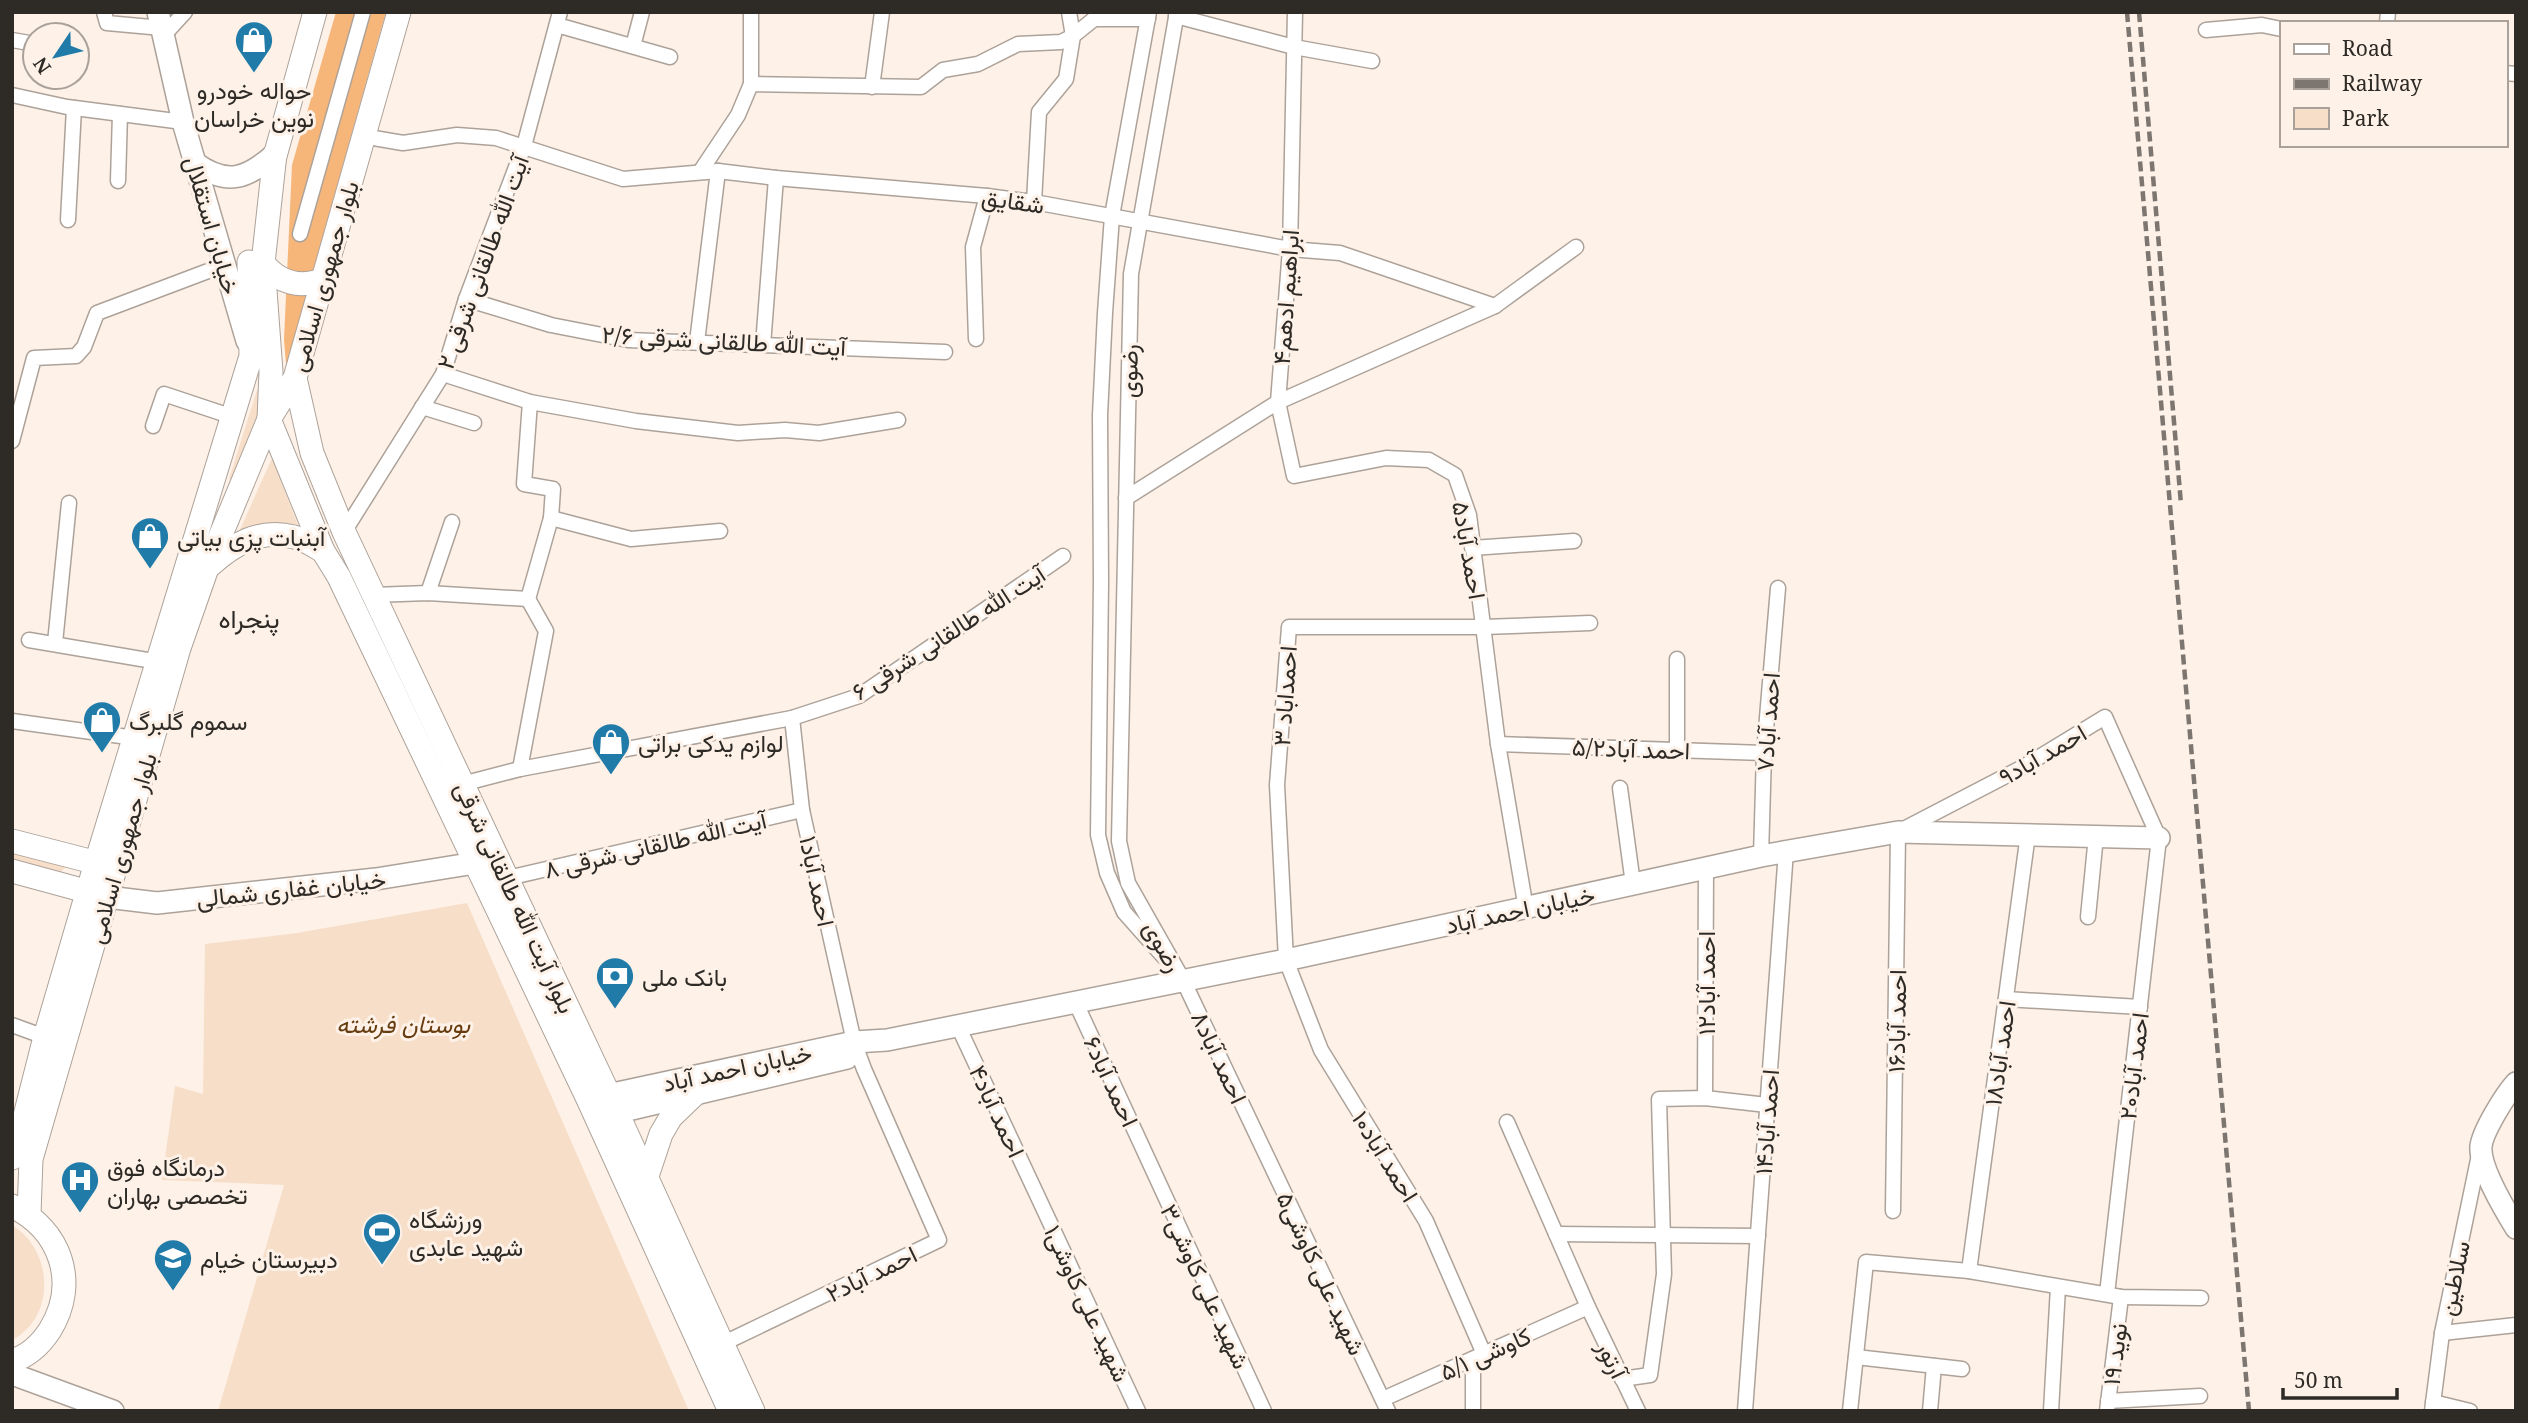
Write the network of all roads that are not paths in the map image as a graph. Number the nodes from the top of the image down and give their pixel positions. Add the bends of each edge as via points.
1 (104, 12) edge
2 (185, 12) edge
3 (314, 12) edge
4 (363, 12) edge
5 (399, 12) edge
6 (642, 12) edge
7 (751, 12) edge
8 (882, 12) edge
9 (1069, 12) edge
10 (1296, 12) edge
11 (1177, 14) edge
12 (1148, 16) edge
13 (559, 18) edge
14 (161, 25) edge
15 (2280, 29) edge
16 (2206, 30) dead end
17 (1073, 36) junction
18 (633, 46) junction
19 (1294, 47) junction
20 (670, 57) dead end
21 (1372, 61) dead end
22 (751, 85) junction
23 (872, 87) junction
24 (12, 95) edge
25 (74, 108) junction
26 (120, 114) junction
27 (183, 122) junction
28 (362, 136) junction
29 (524, 146) junction
30 (275, 154) junction
31 (195, 163) junction
32 (718, 171) junction
33 (701, 172) junction
34 (776, 178) junction
35 (118, 181) dead end
36 (987, 196) junction
37 (1034, 202) junction
38 (1112, 216) junction
39 (68, 220) dead end
40 (1139, 221) junction
41 (300, 234) dead end
42 (1576, 247) dead end
43 (1290, 249) junction
44 (263, 263) junction
45 (224, 265) junction
46 (324, 279) junction
47 (466, 299) junction
48 (1495, 306) junction
49 (976, 339) dead end
50 (697, 342) junction
51 (763, 345) junction
52 (945, 352) dead end
53 (251, 356) junction
54 (443, 374) junction
55 (295, 378) junction
56 (530, 402) junction
57 (1278, 402) junction
58 (422, 407) junction
59 (233, 417) junction
60 (270, 419) junction
61 (898, 420) dead end
62 (474, 423) dead end
63 (153, 426) dead end
64 (12, 441) edge
65 (1126, 498) junction
66 (69, 503) dead end
67 (551, 518) junction
68 (452, 522) dead end
69 (720, 531) dead end
70 (345, 532) junction
71 (1574, 541) dead end
72 (1472, 548) junction
73 (323, 551) junction
74 (1063, 556) dead end
75 (207, 568) junction
76 (1778, 588) dead end
77 (428, 593) junction
78 (373, 595) junction
79 (528, 599) junction
80 (1590, 623) dead end
81 (1483, 627) junction
82 (29, 640) dead end
83 (55, 643) junction
84 (1677, 659) dead end
85 (159, 662) junction
86 (792, 718) junction
87 (12, 722) edge
88 (135, 738) junction
89 (1498, 744) junction
90 (1677, 748) junction
91 (1764, 752) junction
92 (520, 769) junction
93 (463, 784) junction
94 (1620, 788) dead end
95 (802, 810) junction
96 (1898, 832) junction
97 (2028, 834) junction
98 (2096, 836) junction
99 (2159, 838) junction
100 (12, 841) edge
101 (1786, 851) junction
102 (65, 856) junction
103 (1761, 856) junction
104 (475, 863) junction
105 (106, 865) junction
106 (1706, 868) junction
107 (12, 871) edge
108 (508, 878) junction
109 (54, 884) junction
110 (1633, 884) junction
111 (98, 895) junction
112 (1526, 909) junction
113 (2088, 917) dead end
114 (1286, 960) junction
115 (1183, 979) junction
116 (2006, 999) junction
117 (1075, 1001) junction
118 (2140, 1007) junction
119 (12, 1025) edge
120 (958, 1026) junction
121 (46, 1037) junction
122 (856, 1049) junction
123 (2516, 1083) edge
124 (696, 1093) junction
125 (1705, 1098) junction
126 (1768, 1105) junction
127 (603, 1106) junction
128 (1507, 1122) dead end
129 (1257, 1135) joint
130 (2481, 1147) junction
131 (12, 1158) edge
132 (1148, 1160) joint
133 (646, 1179) junction
134 (1038, 1196) joint
135 (21, 1210) edge
136 (1893, 1211) dead end
137 (2516, 1228) edge
138 (1556, 1234) junction
139 (1663, 1234) junction
140 (1758, 1236) junction
141 (1969, 1271) junction
142 (2058, 1287) junction
143 (2114, 1295) junction
144 (2200, 1298) dead end
145 (1588, 1307) junction
146 (2516, 1325) edge
147 (2442, 1333) junction
148 (723, 1344) junction
149 (1479, 1356) junction
150 (1856, 1357) junction
151 (12, 1362) edge
152 (1934, 1366) junction
153 (1962, 1369) dead end
154 (12, 1374) edge
155 (1622, 1379) junction
156 (2200, 1396) dead end
157 (1385, 1405) edge
158 (2108, 1406) edge
159 (2432, 1406) edge
160 (114, 1411) edge
161 (730, 1411) edge
162 (753, 1411) edge
163 (1138, 1411) edge
164 (1264, 1411) edge
165 (1473, 1411) edge
166 (1638, 1411) edge
167 (1745, 1411) edge
168 (1850, 1411) edge
169 (1930, 1411) edge
170 (2051, 1411) edge
171 (2470, 1411) edge

1 - 14 street via 107,23
2 - 14 street
3 - 30 main road, بلوار جمهوری اسلامی
4 - 41 street
5 - 28 main road, بلوار جمهوری اسلامی
6 - 18 street
7 - 22 street
8 - 23 street
9 - 17 street
10 - 19 street, ابراهیم ادهم۴
11 - 19 street
11 - 40 street, رضوی
12 - 17 street via 1094,19
12 - 38 street, رضوی
13 - 18 street
13 - 29 street, آیت الله طالقانی شرقی ۲
14 - 27 main road, خیابان استقلال
15 - 16 street via 2262,24
17 - 23 street via 1061,42 1018,44 978,64 943,70 921,87
17 - 37 street via 1066,79 1039,112
18 - 20 street
19 - 21 street
19 - 43 street, ابراهیم ادهم۴
22 - 23 street
22 - 33 street via 738,115
24 - 25 street
25 - 26 street
25 - 39 street
26 - 27 street
26 - 35 street
27 - 31 main road, خیابان استقلال
28 - 29 street, شقایق via 403,143 457,135
28 - 46 main road, بلوار جمهوری اسلامی
29 - 33 street, شقایق via 623,179
29 - 47 street, آیت الله طالقانی شرقی ۲
30 - 31 main road via 258,170 235,177 212,176
30 - 44 main road
30 - 53 main road, بلوار جمهوری اسلامی via 248,264
31 - 45 main road, خیابان استقلال
32 - 33 street, شقایق
32 - 34 street, شقایق
32 - 50 street
34 - 36 street, شقایق
34 - 51 street
36 - 37 street, شقایق
36 - 49 street via 973,247
37 - 38 street, شقایق
38 - 40 street, شقایق
38 - 115 street, رضوی via 1100,415 1098,835 1107,873 1124,912
40 - 43 street, شقایق
40 - 65 street, رضوی via 1131,274
42 - 48 street
43 - 48 street, شقایق via 1340,253
43 - 57 street, ابراهیم ادهم۴
44 - 46 main road via 289,283 307,285
44 - 60 main road
45 - 53 main road, خیابان استقلال
45 - 64 street via 97,313 76,356 34,358
46 - 55 main road, بلوار جمهوری اسلامی
47 - 50 street, آیت الله طالقانی شرقی ۲/۶ via 551,325 628,340
47 - 54 street, آیت الله طالقانی شرقی ۲
48 - 57 street
50 - 51 street, آیت الله طالقانی شرقی ۲/۶
51 - 52 street, آیت الله طالقانی شرقی ۲/۶
53 - 59 main road, بلوار جمهوری اسلامی
54 - 56 street
54 - 58 street, آیت الله طالقانی شرقی ۲
55 - 60 main road, بلوار جمهوری اسلامی
55 - 70 main road, بلوار آیت الله طالقانی شرقی via 312,453
56 - 61 street via 738,433 819,433
56 - 67 street via 524,484 553,489
57 - 65 street
57 - 72 street, احمد آباد۵ via 1294,476 1386,458 1429,460 1455,475 1469,515
58 - 62 street
58 - 70 street, آیت الله طالقانی شرقی ۲
59 - 63 street via 164,394
59 - 85 main road, بلوار جمهوری اسلامی
60 - 73 main road, بلوار آیت الله طالقانی شرقی
60 - 75 main road, بلوار جمهوری اسلامی
65 - 115 street, رضوی via 1119,841 1128,883
66 - 83 street
67 - 69 street via 631,539
67 - 79 street
68 - 77 street
70 - 78 main road, بلوار آیت الله طالقانی شرقی
71 - 72 street
72 - 81 street, احمد آباد۵
73 - 75 main road via 294,537 262,535 232,546
73 - 104 main road, بلوار آیت الله طالقانی شرقی
74 - 86 street, آیت الله طالقانی شرقی ۶ via 859,696
75 - 105 main road, بلوار جمهوری اسلامی
76 - 91 street, احمد آباد۷
77 - 78 street
77 - 79 street
78 - 93 main road, بلوار آیت الله طالقانی شرقی
79 - 92 street via 546,631
80 - 81 street
81 - 89 street, احمد آباد۵
81 - 114 street, احمداباد ۳ via 1289,627 1277,785
82 - 83 street
83 - 85 street
84 - 90 street
85 - 88 main road, بلوار جمهوری اسلامی
86 - 92 street, آیت الله طالقانی شرقی ۶
86 - 95 street, احمد آباد۱
87 - 88 street
88 - 105 main road, بلوار جمهوری اسلامی
89 - 90 street, احمد آباد۵/۲
89 - 112 street, احمد آباد۵
90 - 91 street, احمد آباد۵/۲
91 - 103 street, احمد آباد۷
92 - 93 street, آیت الله طالقانی شرقی ۶
93 - 108 main road, بلوار آیت الله طالقانی شرقی
94 - 110 street
95 - 108 street, آیت الله طالقانی شرقی ۸
95 - 122 street, احمد آباد۱
96 - 97 main road, خیابان احمد آباد
96 - 99 street, احمد آباد۹ via 2023,767 2105,717
96 - 101 main road, خیابان احمد آباد
96 - 136 street, احمد آباد۱۶
97 - 98 main road, خیابان احمد آباد
97 - 116 street, احمد آباد۱۸
98 - 99 main road, خیابان احمد آباد
98 - 113 street
99 - 118 street, احمد آباد۲۰
100 - 102 main road
101 - 103 main road, خیابان احمد آباد
101 - 126 street, احمد آباد۱۴
102 - 105 main road
102 - 109 main road via 68,872
103 - 106 main road, خیابان احمد آباد
104 - 111 main road, خیابان غفاری شمالی via 376,879 157,903
104 - 127 main road, بلوار آیت الله طالقانی شرقی
105 - 111 main road, بلوار جمهوری اسلامی
106 - 110 main road, خیابان احمد آباد
106 - 125 street, احمد آباد۱۲
107 - 109 main road
108 - 127 main road, بلوار آیت الله طالقانی شرقی
109 - 111 main road
110 - 112 main road, خیابان احمد آباد
111 - 121 main road, بلوار جمهوری اسلامی
111 - 135 main road, بلوار جمهوری اسلامی
112 - 114 main road, خیابان احمد آباد
114 - 115 main road, خیابان احمد آباد
114 - 149 street, احمد آباد۱۰ via 1321,1050 1426,1222
115 - 117 main road, خیابان احمد آباد
115 - 129 street, احمد آباد۸
116 - 118 street
116 - 141 street, احمد آباد۱۸
117 - 120 main road, خیابان احمد آباد
117 - 132 street, احمد آباد۶
118 - 143 street, احمد آباد۲۰
119 - 121 street
120 - 122 main road, خیابان احمد آباد
120 - 134 street, احمد آباد۴
121 - 131 main road, بلوار جمهوری اسلامی
122 - 124 main road, خیابان احمد آباد
122 - 127 main road, خیابان احمد آباد
122 - 148 street, احمد آباد۲ via 939,1240
123 - 130 main road via 2502,1098
124 - 127 main road, خیابان احمد آباد
124 - 133 main road via 661,1134
125 - 126 street
125 - 139 street via 1659,1099
126 - 140 street, احمد آباد۱۴
127 - 133 main road, بلوار آیت الله طالقانی شرقی
127 - 161 main road, بلوار آیت الله طالقانی شرقی
128 - 138 street, آرتور
129 - 157 street, شهید علی کاوشی۵
130 - 137 main road via 2491,1184
130 - 147 street, سلاطین
132 - 164 street, شهید علی کاوشی۳
133 - 148 main road, بلوار آیت الله طالقانی شرقی
134 - 163 street, شهید علی کاوشی۱
135 - 151 main road via 49,1235 61,1260 65,1289 58,1316 43,1340
138 - 139 street
138 - 145 street, آرتور
139 - 140 street
139 - 155 street via 1664,1274 1650,1375
140 - 167 street, احمد آباد۱۴
141 - 142 street
141 - 150 street via 1866,1262
142 - 143 street
142 - 170 street
143 - 144 street
143 - 158 street, نوید ۱۹
145 - 149 street, کاوشی ۵/۱
145 - 155 street, آرتور
146 - 147 street
147 - 159 street, سلاطین
148 - 162 main road, بلوار آیت الله طالقانی شرقی
149 - 157 street, کاوشی ۵/۱
149 - 165 street
150 - 152 street
150 - 168 street
152 - 153 street
152 - 169 street
154 - 160 main road
155 - 166 street, آرتور
156 - 158 street
159 - 171 street

